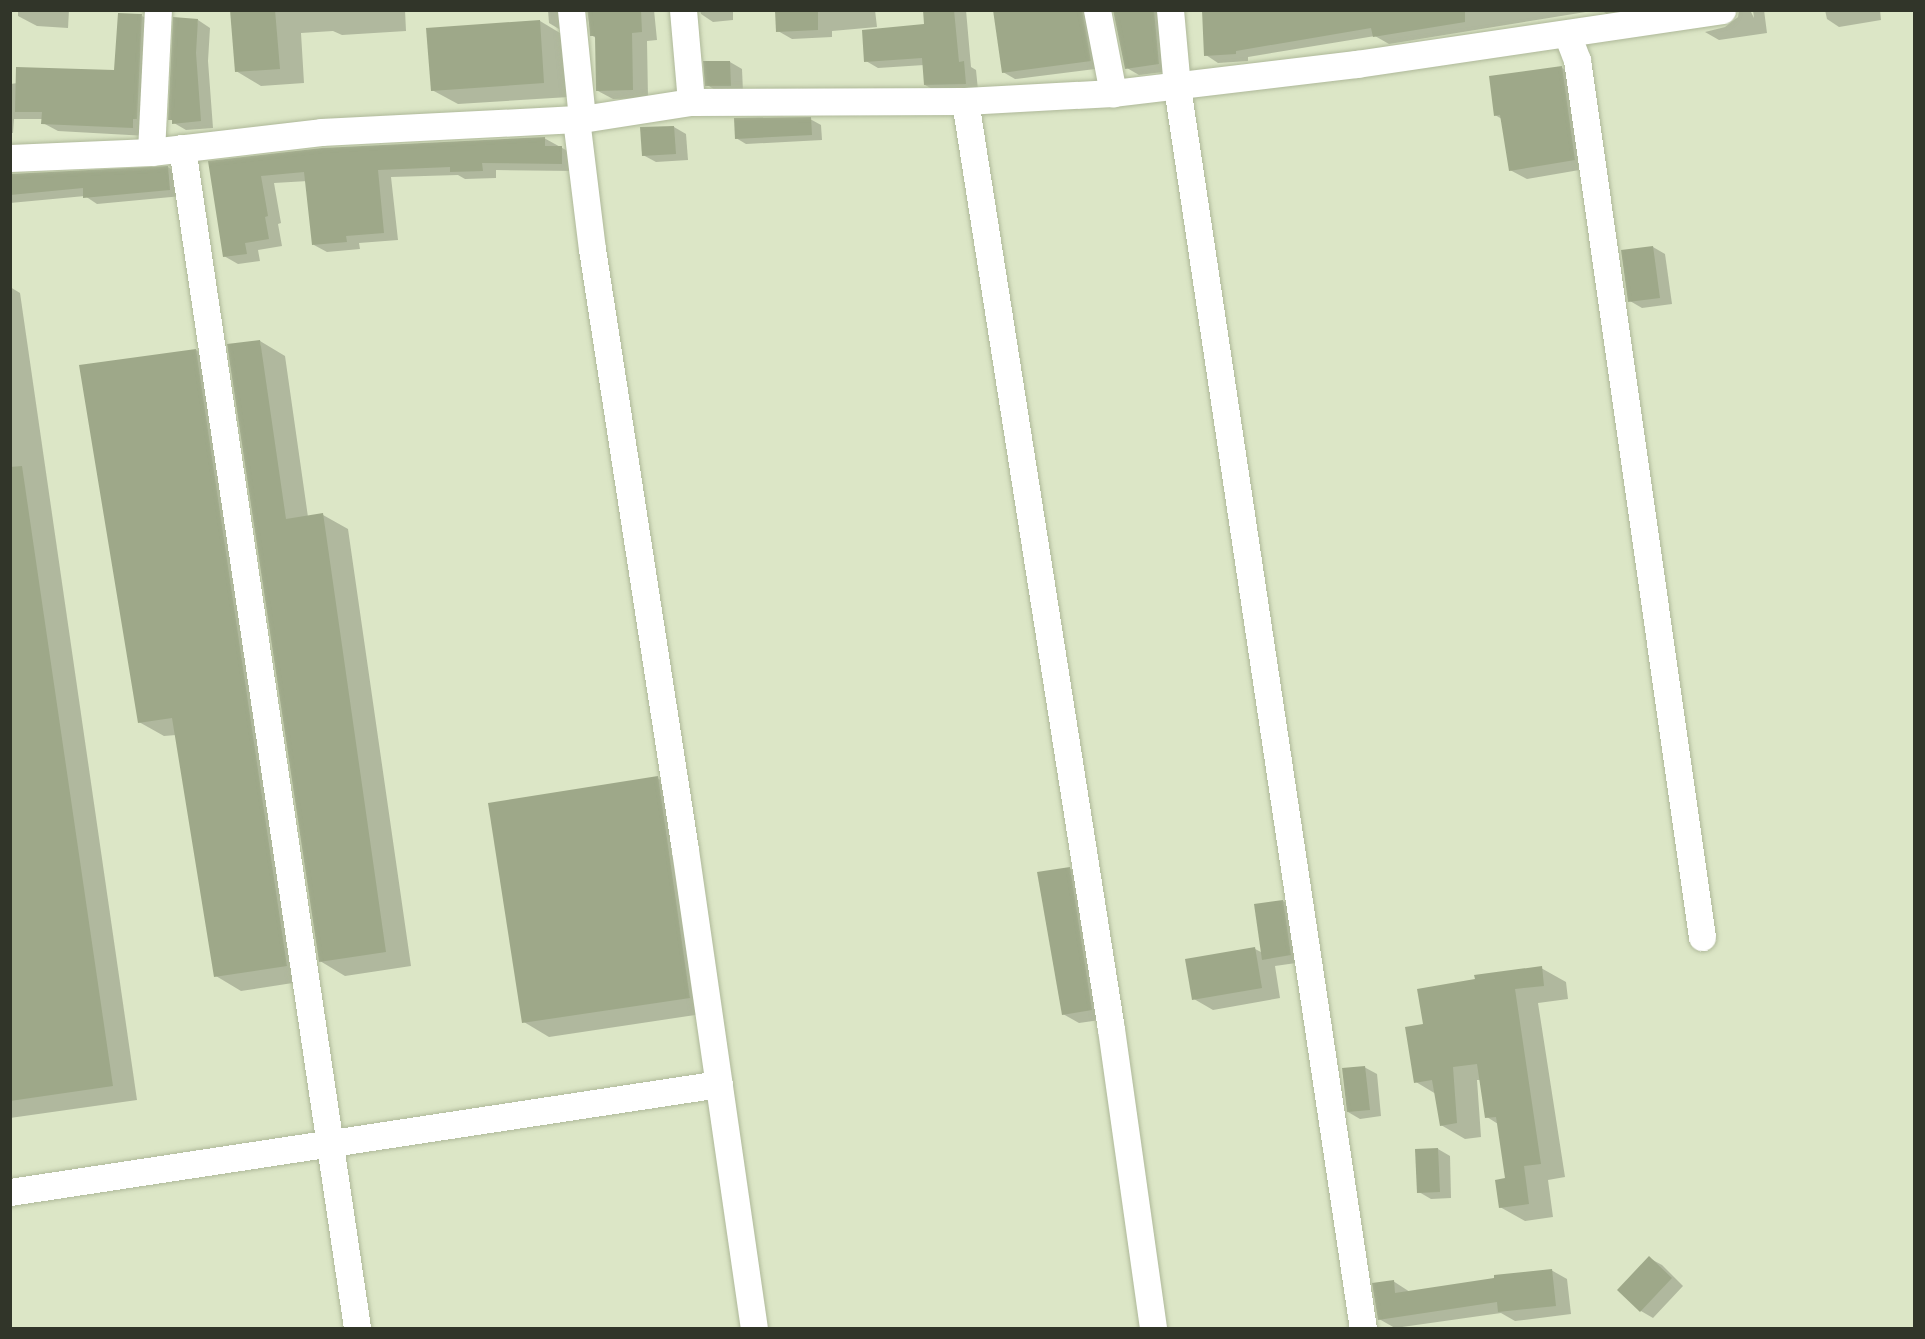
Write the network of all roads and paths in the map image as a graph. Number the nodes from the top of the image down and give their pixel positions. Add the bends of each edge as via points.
1 (158, 10) edge
2 (571, 10) edge
3 (683, 10) edge
4 (1097, 10) edge
5 (1170, 10) edge
6 (1722, 10) edge
7 (1567, 34) junction
8 (1176, 87) junction
9 (1113, 93) junction
10 (965, 101) junction
11 (691, 102) junction
12 (579, 119) junction
13 (182, 148) junction
14 (151, 152) junction
15 (10, 158) edge
16 (1702, 938) dead end
17 (719, 1084) junction
18 (328, 1143) junction
19 (10, 1192) edge
20 (357, 1329) edge
21 (754, 1329) edge
22 (1153, 1329) edge
23 (1363, 1329) edge

1 - 14 street
2 - 12 street
3 - 11 street
4 - 9 street
5 - 8 street
6 - 7 street
7 - 8 street
7 - 16 street via 1577,60
8 - 9 street
8 - 23 street
9 - 10 street
10 - 11 street
10 - 22 street via 1111,1029
11 - 12 street
12 - 13 street via 321,132
12 - 17 street via 592,249
13 - 14 street
13 - 18 street
14 - 15 street
17 - 18 street
17 - 21 street
18 - 19 street
18 - 20 street

